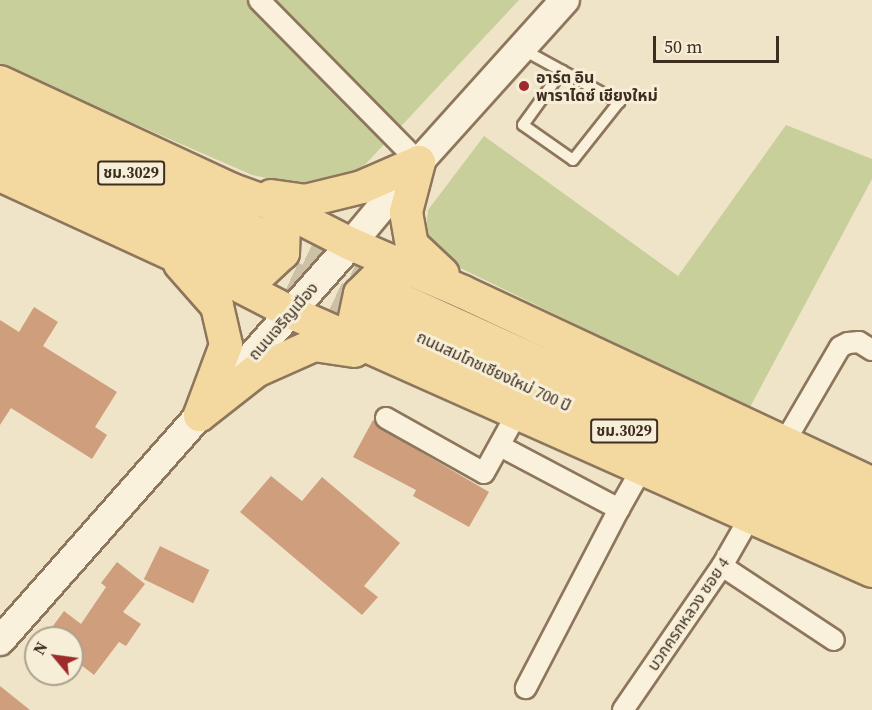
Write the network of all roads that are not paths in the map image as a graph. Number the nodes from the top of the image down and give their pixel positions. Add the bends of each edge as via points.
1 (260, 0) edge
2 (565, 0) edge
3 (522, 49) junction
4 (562, 71) junction
5 (0, 82) edge
6 (0, 110) edge
7 (0, 144) edge
8 (419, 162) junction
9 (0, 175) edge
10 (230, 189) junction
11 (274, 205) junction
12 (351, 244) junction
13 (175, 258) junction
14 (409, 268) junction
15 (228, 280) junction
16 (463, 292) junction
17 (290, 312) junction
18 (358, 341) junction
19 (872, 350) edge
20 (392, 357) junction
21 (516, 414) junction
22 (200, 415) junction
23 (386, 418) dead end
24 (784, 443) junction
25 (500, 446) junction
26 (641, 470) junction
27 (872, 484) edge
28 (620, 509) junction
29 (872, 514) edge
30 (750, 517) junction
31 (872, 546) edge
32 (722, 566) junction
33 (872, 571) edge
34 (834, 640) dead end
35 (0, 641) edge
36 (526, 688) dead end
37 (623, 710) edge

1 - 8 street
2 - 3 main road, ถนนเจริญเมือง
3 - 4 lane
3 - 8 main road, ถนนเจริญเมือง
4 - 4 lane via 619,102 573,160 523,125
5 - 10 main road
6 - 7 main road, ชม.3029 via 256,246
8 - 10 main road via 362,187 304,201
8 - 12 main road, ถนนเจริญเมือง
8 - 16 main road via 406,212 411,245
9 - 13 main road
10 - 11 main road
11 - 12 main road
11 - 15 main road via 284,226 283,253 259,275
12 - 14 main road
12 - 17 main road, ถนนเจริญเมือง
13 - 15 main road
13 - 22 main road via 217,306 225,345
14 - 16 main road
14 - 18 main road via 384,270 360,294 354,322
15 - 17 main road
16 - 24 main road
17 - 18 main road
17 - 22 main road, ถนนเจริญเมือง
18 - 20 main road
19 - 24 street via 859,342 840,347
20 - 21 main road
20 - 22 main road via 314,345 256,371
21 - 25 street
21 - 26 main road
22 - 35 main road, ถนนเจริญเมือง
23 - 25 street via 484,473
24 - 27 main road
25 - 28 street
26 - 28 street
26 - 30 main road
28 - 36 street
29 - 31 main road, ถนนสมโภชเชียงใหม่ 700 ปี / ชม.3029 via 381,305
30 - 32 street, บวกครกหลวง ซอย 4
30 - 33 main road
32 - 34 street
32 - 37 street, บวกครกหลวง ซอย 4

